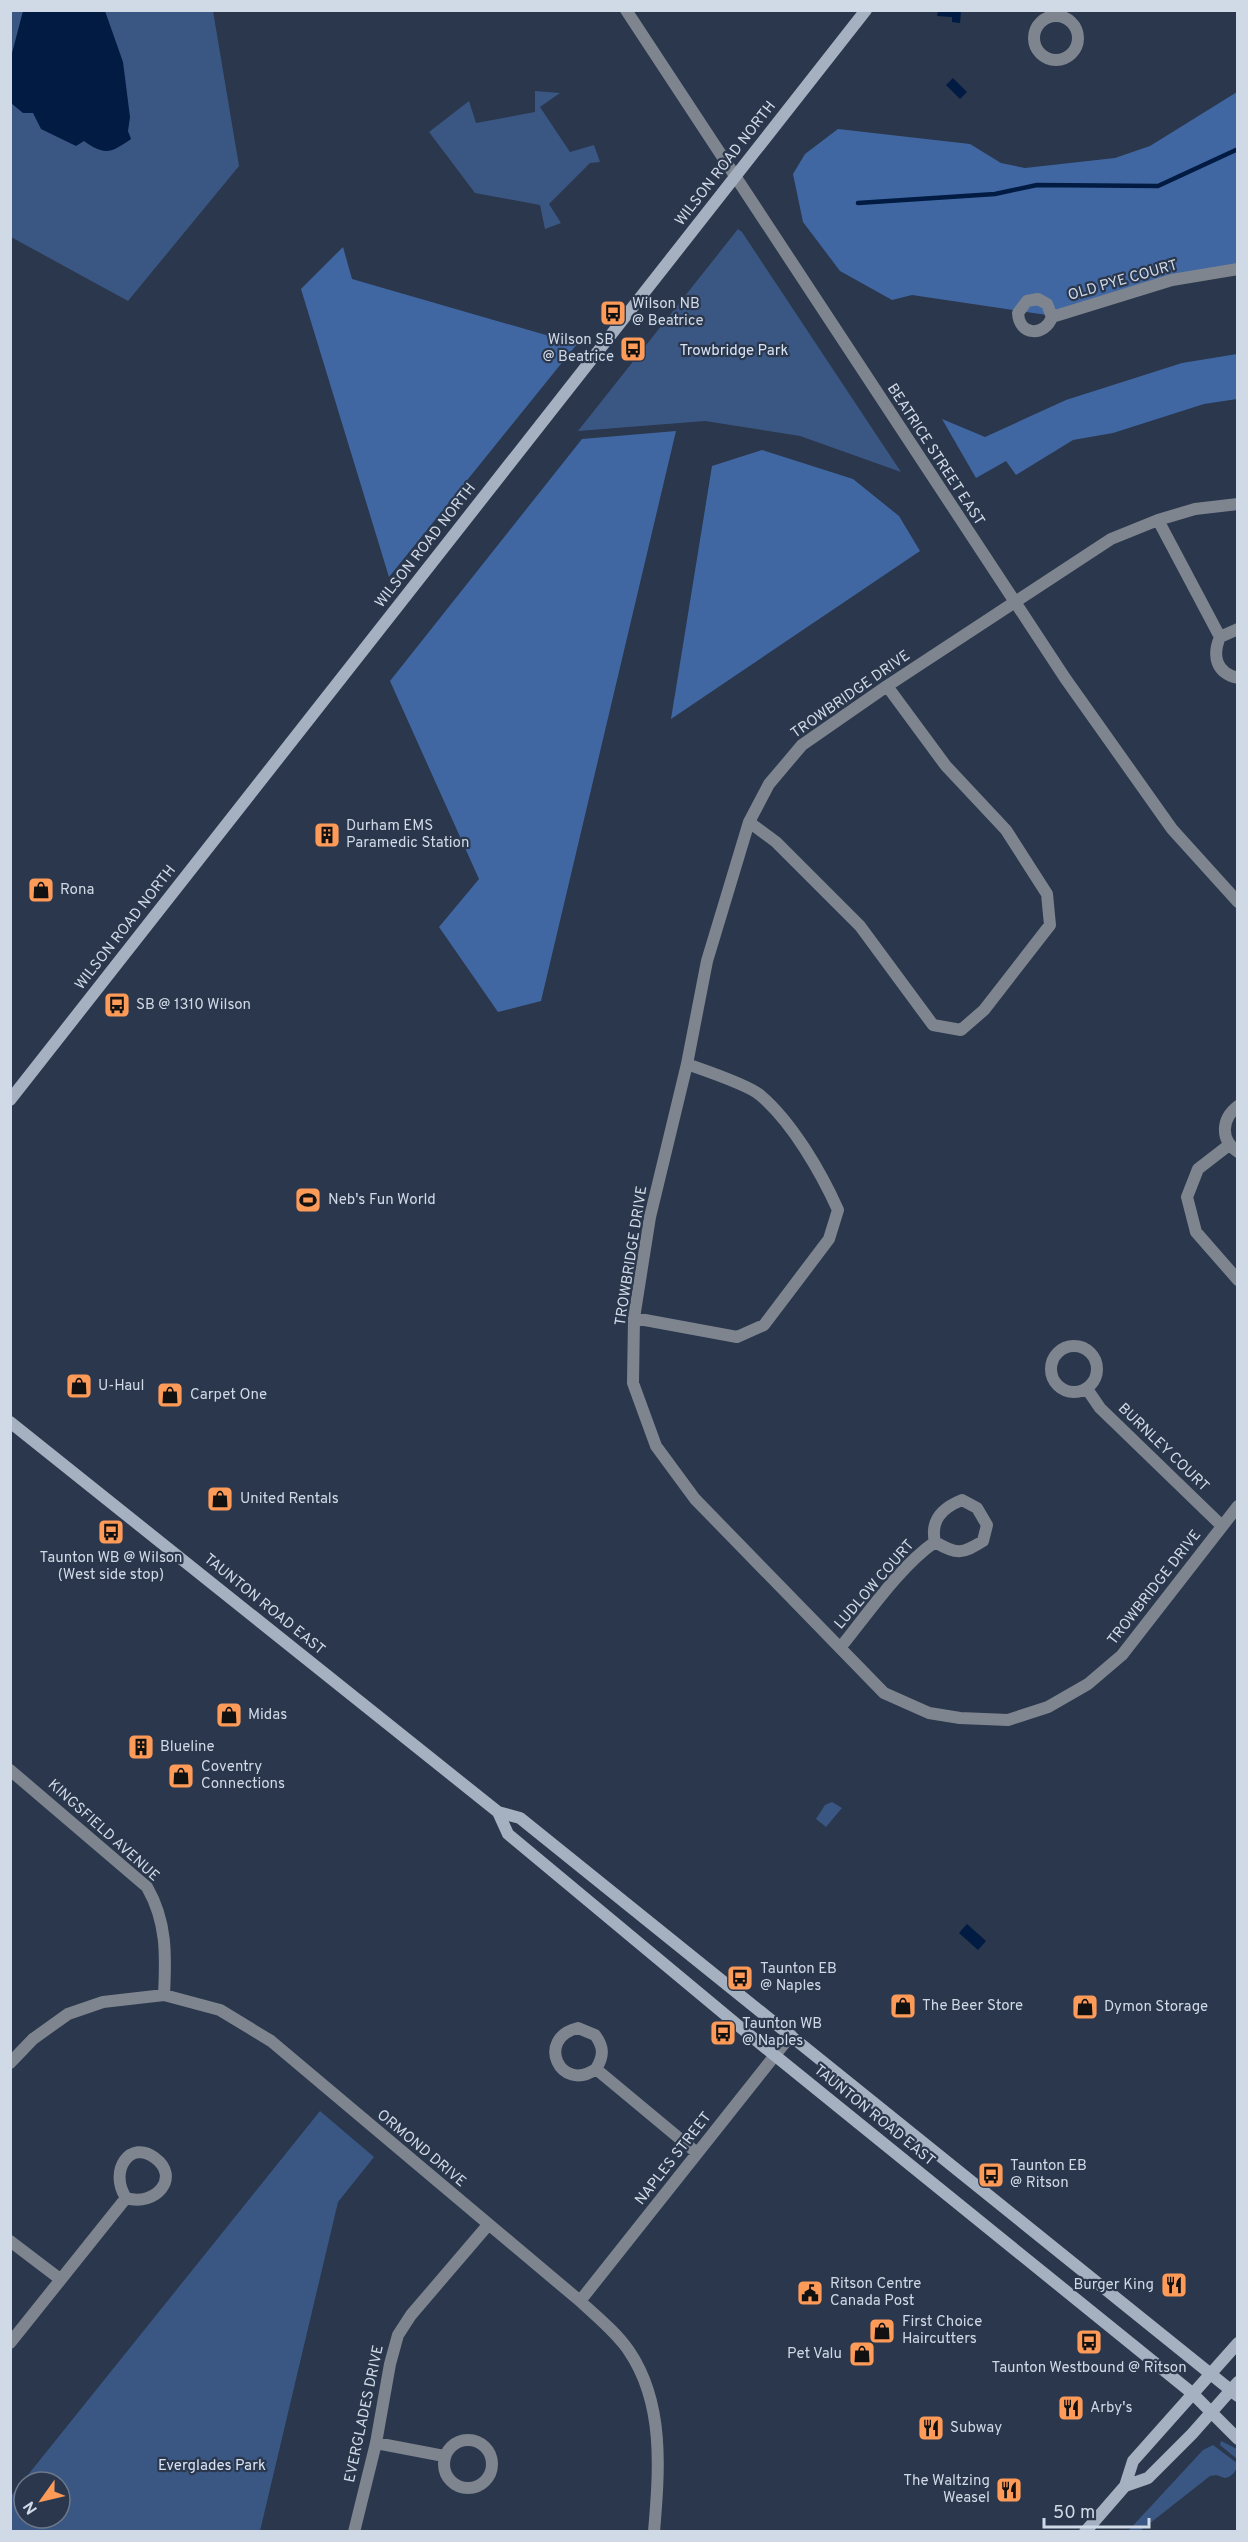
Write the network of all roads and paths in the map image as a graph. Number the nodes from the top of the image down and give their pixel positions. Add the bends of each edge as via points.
1 (626, 10) edge
2 (866, 10) edge
3 (735, 178) junction
4 (1238, 269) edge
5 (1052, 317) dead end
6 (1238, 504) edge
7 (1158, 520) junction
8 (1015, 603) junction
9 (1238, 629) edge
10 (1220, 637) junction
11 (1238, 678) edge
12 (887, 686) junction
13 (748, 822) junction
14 (1238, 902) edge
15 (687, 1064) junction
16 (10, 1100) edge
17 (1238, 1106) edge
18 (1233, 1148) edge
19 (1238, 1280) edge
20 (634, 1318) junction
21 (1087, 1389) dead end
22 (10, 1422) edge
23 (1238, 1506) edge
24 (1222, 1526) junction
25 (935, 1542) junction
26 (840, 1648) junction
27 (10, 1770) edge
28 (498, 1812) junction
29 (164, 1995) junction
30 (791, 2035) junction
31 (774, 2055) junction
32 (10, 2063) edge
33 (596, 2069) dead end
34 (697, 2153) junction
35 (126, 2198) dead end
36 (488, 2225) junction
37 (10, 2241) edge
38 (60, 2279) junction
39 (580, 2301) junction
40 (10, 2343) edge
41 (1238, 2343) edge
42 (1209, 2374) junction
43 (1235, 2390) edge
44 (1192, 2393) junction
45 (1210, 2412) junction
46 (1238, 2439) edge
47 (376, 2443) junction
48 (444, 2456) junction
49 (1125, 2486) junction
50 (354, 2532) edge
51 (654, 2532) edge
52 (1085, 2532) edge

1 - 3 street, BEATRICE STREET EAST
2 - 3 main road, WILSON ROAD NORTH
3 - 8 street, BEATRICE STREET EAST
3 - 16 main road, WILSON ROAD NORTH
4 - 5 street, OLD PYE COURT via 1172,280
6 - 7 street, TROWBRIDGE DRIVE via 1195,509
7 - 8 street, TROWBRIDGE DRIVE via 1111,540
7 - 10 street
8 - 12 street, TROWBRIDGE DRIVE
8 - 14 street, BEATRICE STREET EAST via 1172,829
9 - 10 street
10 - 11 street via 1215,649 1218,665
12 - 13 street, TROWBRIDGE DRIVE via 802,745 769,784
12 - 13 street via 946,766 1006,830 1047,894 1050,925 984,1010 961,1030 933,1025 860,926 776,842
13 - 15 street, TROWBRIDGE DRIVE via 707,961
15 - 20 street, TROWBRIDGE DRIVE via 650,1217
15 - 20 street via 759,1093 819,1173 838,1210 829,1239 764,1325 737,1337
17 - 18 street via 1224,1127
18 - 19 street via 1198,1169 1187,1197 1196,1232
20 - 26 street, TROWBRIDGE DRIVE via 633,1383 656,1446 695,1499
21 - 24 street, BURNLEY COURT via 1100,1408
22 - 28 main road, TAUNTON ROAD EAST
23 - 24 street, TROWBRIDGE DRIVE
24 - 26 street, TROWBRIDGE DRIVE via 1122,1655 1068,1696 1008,1720 929,1713 884,1693
25 - 25 street, LUDLOW COURT via 950,1551 966,1552 983,1541 987,1525 977,1508 962,1500 947,1506 936,1518 932,1530
25 - 26 street, LUDLOW COURT via 921,1552
27 - 29 street, KINGSFIELD AVENUE via 147,1887 158,1906 164,1933
28 - 30 main road, TAUNTON ROAD EAST via 520,1818
28 - 31 main road, TAUNTON ROAD EAST via 508,1834
29 - 32 street, ORMOND DRIVE via 103,2002 68,2014 33,2039
29 - 36 street, ORMOND DRIVE via 220,2010 271,2041
30 - 31 street, NAPLES STREET
30 - 42 main road, TAUNTON ROAD EAST
31 - 34 street, NAPLES STREET
31 - 44 main road, TAUNTON ROAD EAST
33 - 34 street
34 - 39 street, NAPLES STREET
35 - 38 street
36 - 39 street, ORMOND DRIVE
36 - 47 street, EVERGLADES DRIVE via 398,2335
37 - 38 street
38 - 40 street
39 - 51 street, ORMOND DRIVE via 630,2351 651,2400 658,2439
41 - 42 main road
42 - 43 main road, TAUNTON ROAD EAST
42 - 44 main road
43 - 45 main road
44 - 45 main road, TAUNTON ROAD EAST
44 - 49 main road via 1133,2461
45 - 46 main road, TAUNTON ROAD EAST
45 - 49 main road via 1148,2478
47 - 48 street
47 - 50 street, EVERGLADES DRIVE
48 - 48 street via 444,2473 455,2485 479,2486 490,2474 488,2451 476,2441 461,2440
49 - 52 main road

